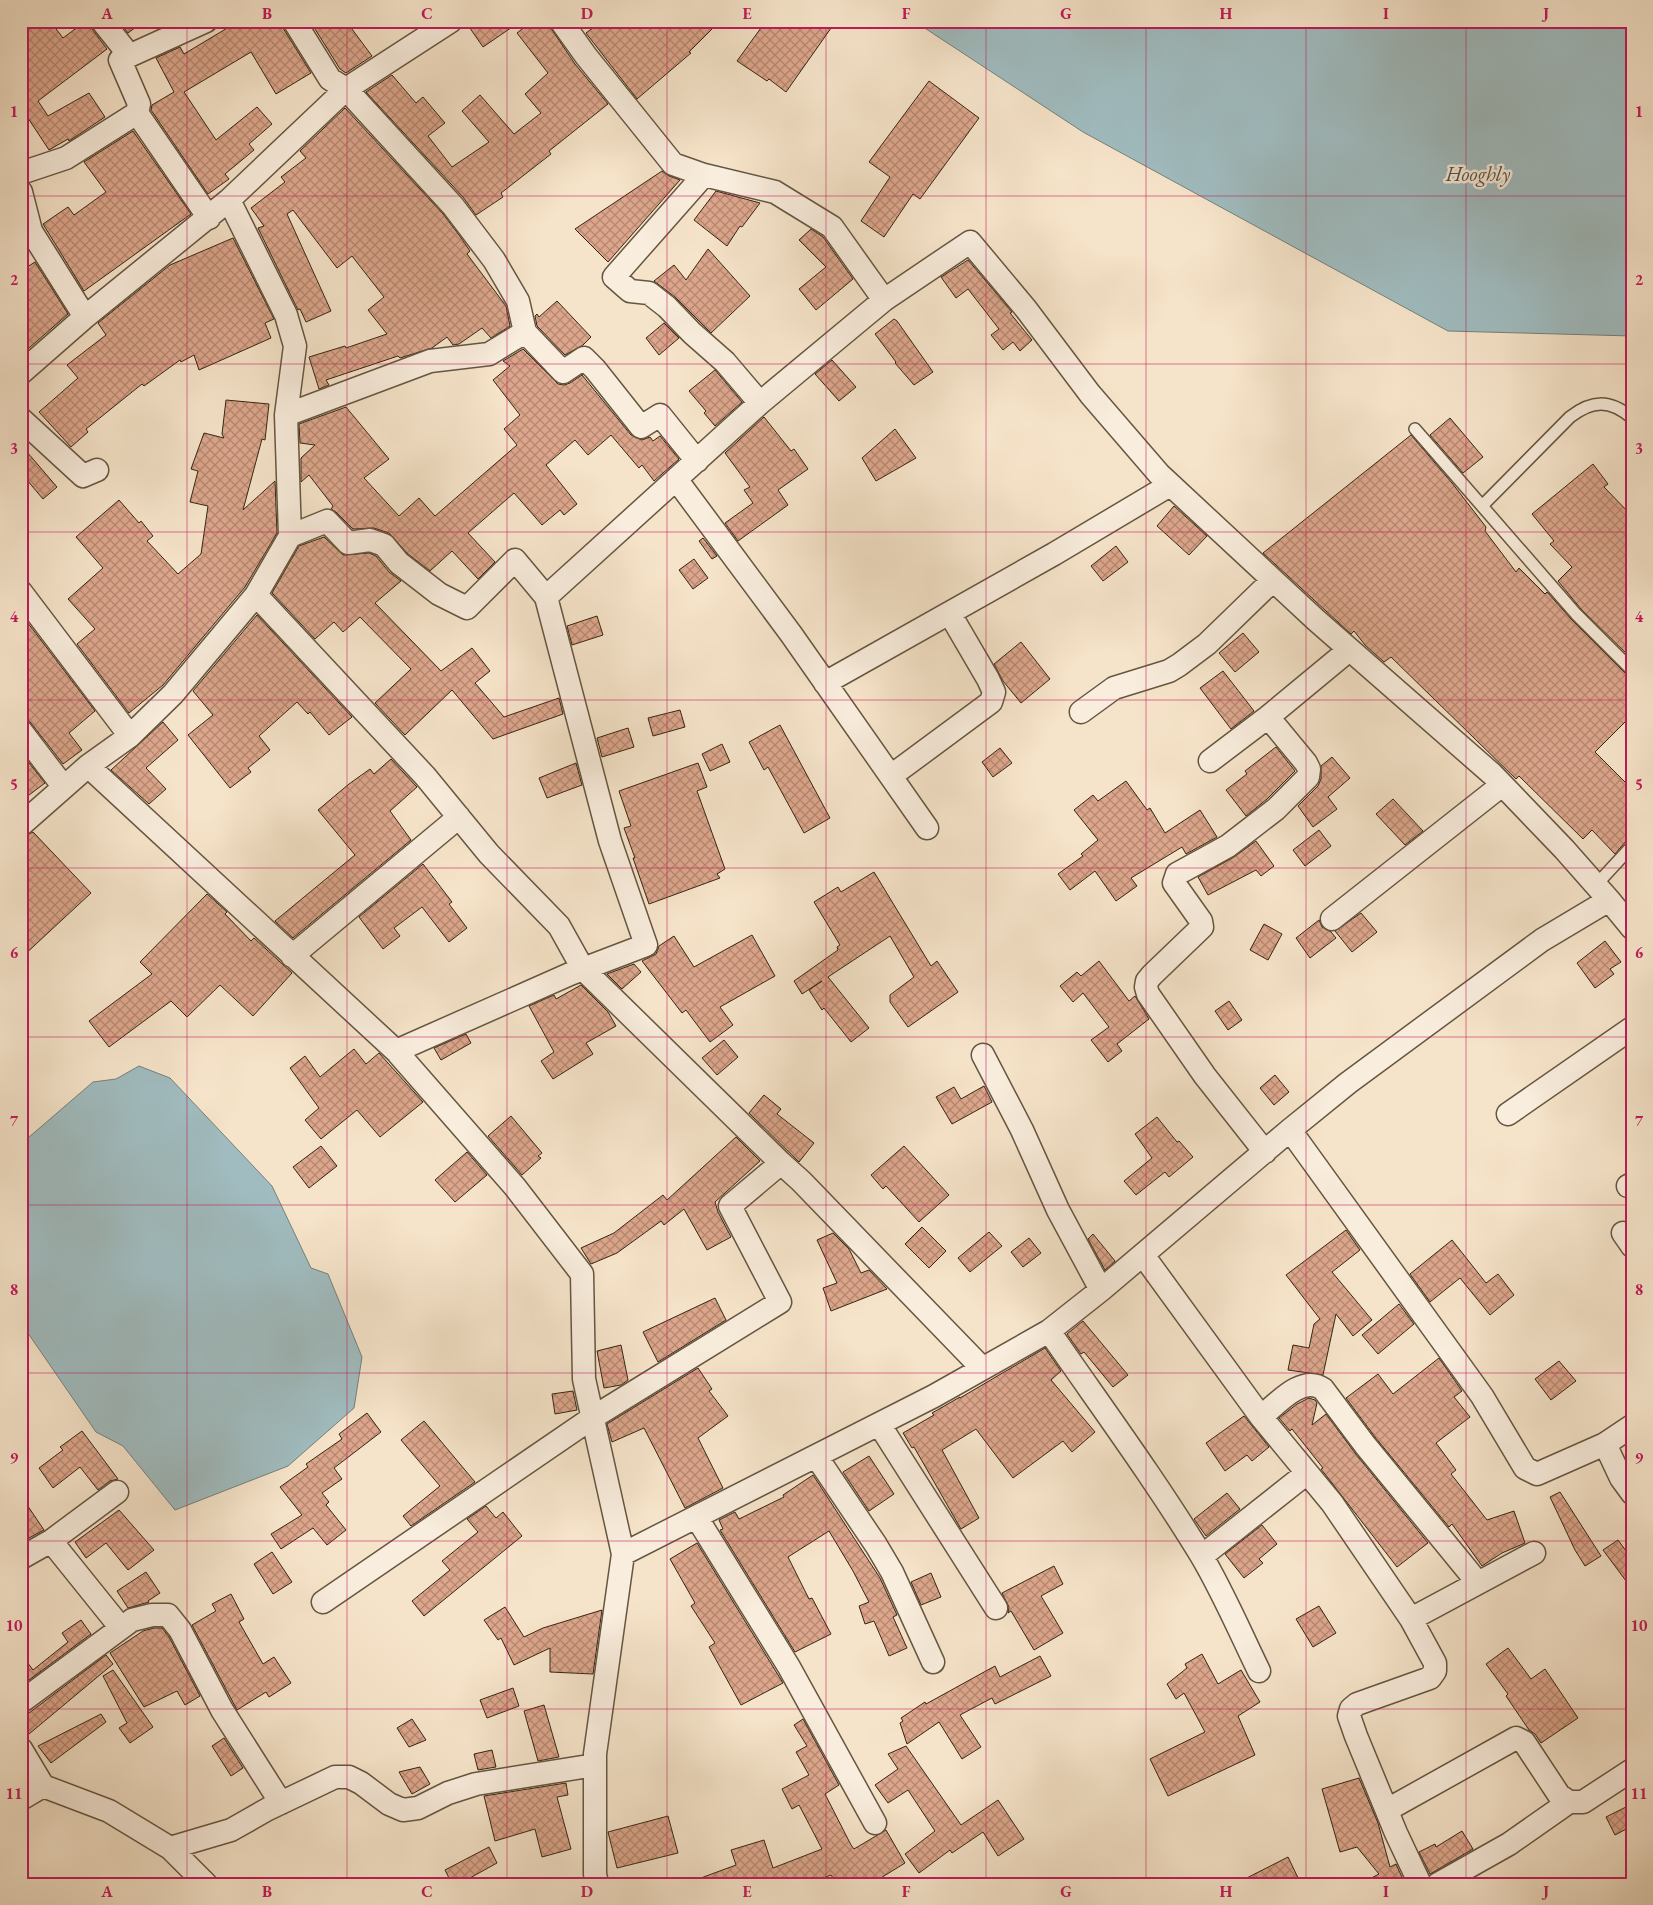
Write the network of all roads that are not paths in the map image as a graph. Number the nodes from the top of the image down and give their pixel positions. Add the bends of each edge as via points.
1 (102, 21) edge
2 (206, 21) edge
3 (294, 21) edge
4 (450, 21) edge
5 (561, 21) edge
6 (129, 55) junction
7 (346, 89) junction
8 (137, 114) junction
9 (21, 173) edge
10 (704, 175) junction
11 (21, 192) edge
12 (229, 200) junction
13 (209, 218) junction
14 (884, 300) junction
15 (85, 317) junction
16 (525, 332) junction
17 (21, 373) edge
18 (760, 404) junction
19 (286, 415) junction
20 (1632, 418) edge
21 (21, 419) edge
22 (1415, 429) dead end
23 (698, 461) junction
24 (97, 470) dead end
25 (676, 479) junction
26 (1170, 485) junction
27 (1482, 506) junction
28 (290, 536) junction
29 (1273, 580) junction
30 (21, 592) edge
31 (256, 595) junction
32 (546, 597) junction
33 (950, 614) junction
34 (1349, 650) junction
35 (1632, 670) edge
36 (825, 683) junction
37 (1081, 712) dead end
38 (1268, 717) junction
39 (21, 731) edge
40 (130, 736) junction
41 (1210, 761) dead end
42 (88, 766) junction
43 (892, 776) junction
44 (1502, 785) junction
45 (63, 786) junction
46 (459, 817) junction
47 (21, 825) edge
48 (927, 828) dead end
49 (1632, 846) edge
50 (1602, 893) junction
51 (1332, 919) dead end
52 (1632, 928) edge
53 (292, 956) junction
54 (583, 969) junction
55 (1632, 1028) edge
56 (396, 1052) junction
57 (983, 1055) dead end
58 (1508, 1114) dead end
59 (1290, 1130) junction
60 (1265, 1152) junction
61 (781, 1163) junction
62 (1143, 1255) junction
63 (1101, 1290) junction
64 (1049, 1331) junction
65 (982, 1368) junction
66 (1261, 1417) junction
67 (592, 1418) junction
68 (879, 1424) junction
69 (1632, 1426) edge
70 (1605, 1444) junction
71 (816, 1456) junction
72 (1307, 1473) junction
73 (117, 1492) dead end
74 (1632, 1493) edge
75 (697, 1518) junction
76 (51, 1541) junction
77 (1534, 1553) dead end
78 (623, 1554) junction
79 (1202, 1556) junction
80 (21, 1558) edge
81 (1478, 1583) junction
82 (323, 1602) dead end
83 (996, 1608) dead end
84 (1410, 1619) junction
85 (121, 1628) junction
86 (933, 1662) dead end
87 (1259, 1671) dead end
88 (21, 1702) edge
89 (21, 1749) edge
90 (595, 1766) junction
91 (1632, 1770) edge
92 (43, 1786) junction
93 (21, 1799) edge
94 (1569, 1802) junction
95 (281, 1803) junction
96 (1387, 1810) junction
97 (875, 1823) dead end
98 (170, 1848) junction
99 (206, 1884) edge
100 (597, 1884) edge
101 (1420, 1884) edge
102 (1438, 1884) edge

1 - 6 street
2 - 6 street
3 - 7 street via 330,80
4 - 7 street
5 - 10 street via 674,164
6 - 8 street via 120,60 139,104
7 - 12 street
7 - 16 street via 453,206 494,260 518,301
8 - 9 street via 66,158
8 - 13 street
10 - 14 street via 775,192 832,227
10 - 18 street via 614,277 630,291 649,293 667,307 725,362
11 - 15 street via 31,231
12 - 13 street
12 - 19 street via 286,315 295,346
13 - 15 street
14 - 18 street
14 - 26 street via 970,242 1090,394
15 - 17 street
16 - 19 street via 489,354 430,361
16 - 23 street via 563,372 584,358 641,427 660,415
18 - 23 street
19 - 28 street
20 - 27 lane via 1614,406 1598,403 1581,409
21 - 24 street via 83,476
22 - 27 lane
23 - 25 street
25 - 32 street
25 - 36 street
26 - 29 street
26 - 33 street
27 - 35 lane via 1576,614
28 - 31 street
28 - 32 street via 327,521 348,543 370,540 384,545 399,563 439,594 467,608 515,560
29 - 34 street
29 - 37 street via 1207,644 1179,665 1114,688
30 - 40 street
31 - 40 street via 173,694
31 - 46 street via 425,776
32 - 54 street via 610,841 646,945
33 - 36 street
33 - 43 street via 988,679 994,692 991,702
34 - 38 street
34 - 44 street
36 - 43 street
38 - 41 street
38 - 60 street via 1306,763 1308,776 1276,809 1228,846 1177,874 1174,883 1202,927 1152,975 1146,987 1205,1076
39 - 45 street
40 - 42 street
42 - 45 street
42 - 53 street
43 - 48 street
44 - 50 street
44 - 51 street
45 - 47 street
46 - 53 street
46 - 54 street via 489,854 559,926
49 - 50 lane
50 - 52 street
50 - 59 street
53 - 56 street
54 - 56 street
54 - 61 street
55 - 58 street
56 - 67 street via 515,1186 582,1274 584,1379
57 - 63 street via 1058,1210
59 - 60 street
59 - 70 street via 1482,1396 1525,1468 1537,1474
60 - 62 street
61 - 65 street
61 - 67 street via 730,1206 780,1302
62 - 63 street
62 - 66 street
63 - 64 street
64 - 65 street
64 - 79 street
65 - 68 street
66 - 72 street
66 - 81 street via 1297,1388 1311,1385 1323,1389
67 - 78 street
67 - 82 street
68 - 71 street
68 - 83 street
69 - 70 street
70 - 74 street
71 - 75 street
71 - 86 street via 892,1572
72 - 79 street
72 - 84 street via 1332,1503
73 - 76 street
75 - 78 street
75 - 97 street via 789,1667
76 - 80 street
76 - 85 street
77 - 81 street
78 - 90 street
79 - 87 street
81 - 84 street
84 - 96 street via 1435,1662 1435,1671 1430,1678 1357,1704 1351,1709 1350,1716
85 - 88 street
85 - 95 street via 132,1620 168,1615 180,1630 222,1710
89 - 92 street
90 - 95 street via 476,1784 418,1808 403,1810 349,1777 335,1778
90 - 100 street
91 - 94 street via 1583,1802
92 - 93 street
92 - 98 street via 109,1811
94 - 96 street via 1559,1794 1524,1742 1516,1738
94 - 102 street via 1509,1844
95 - 98 street via 231,1830
96 - 101 street
98 - 99 street

